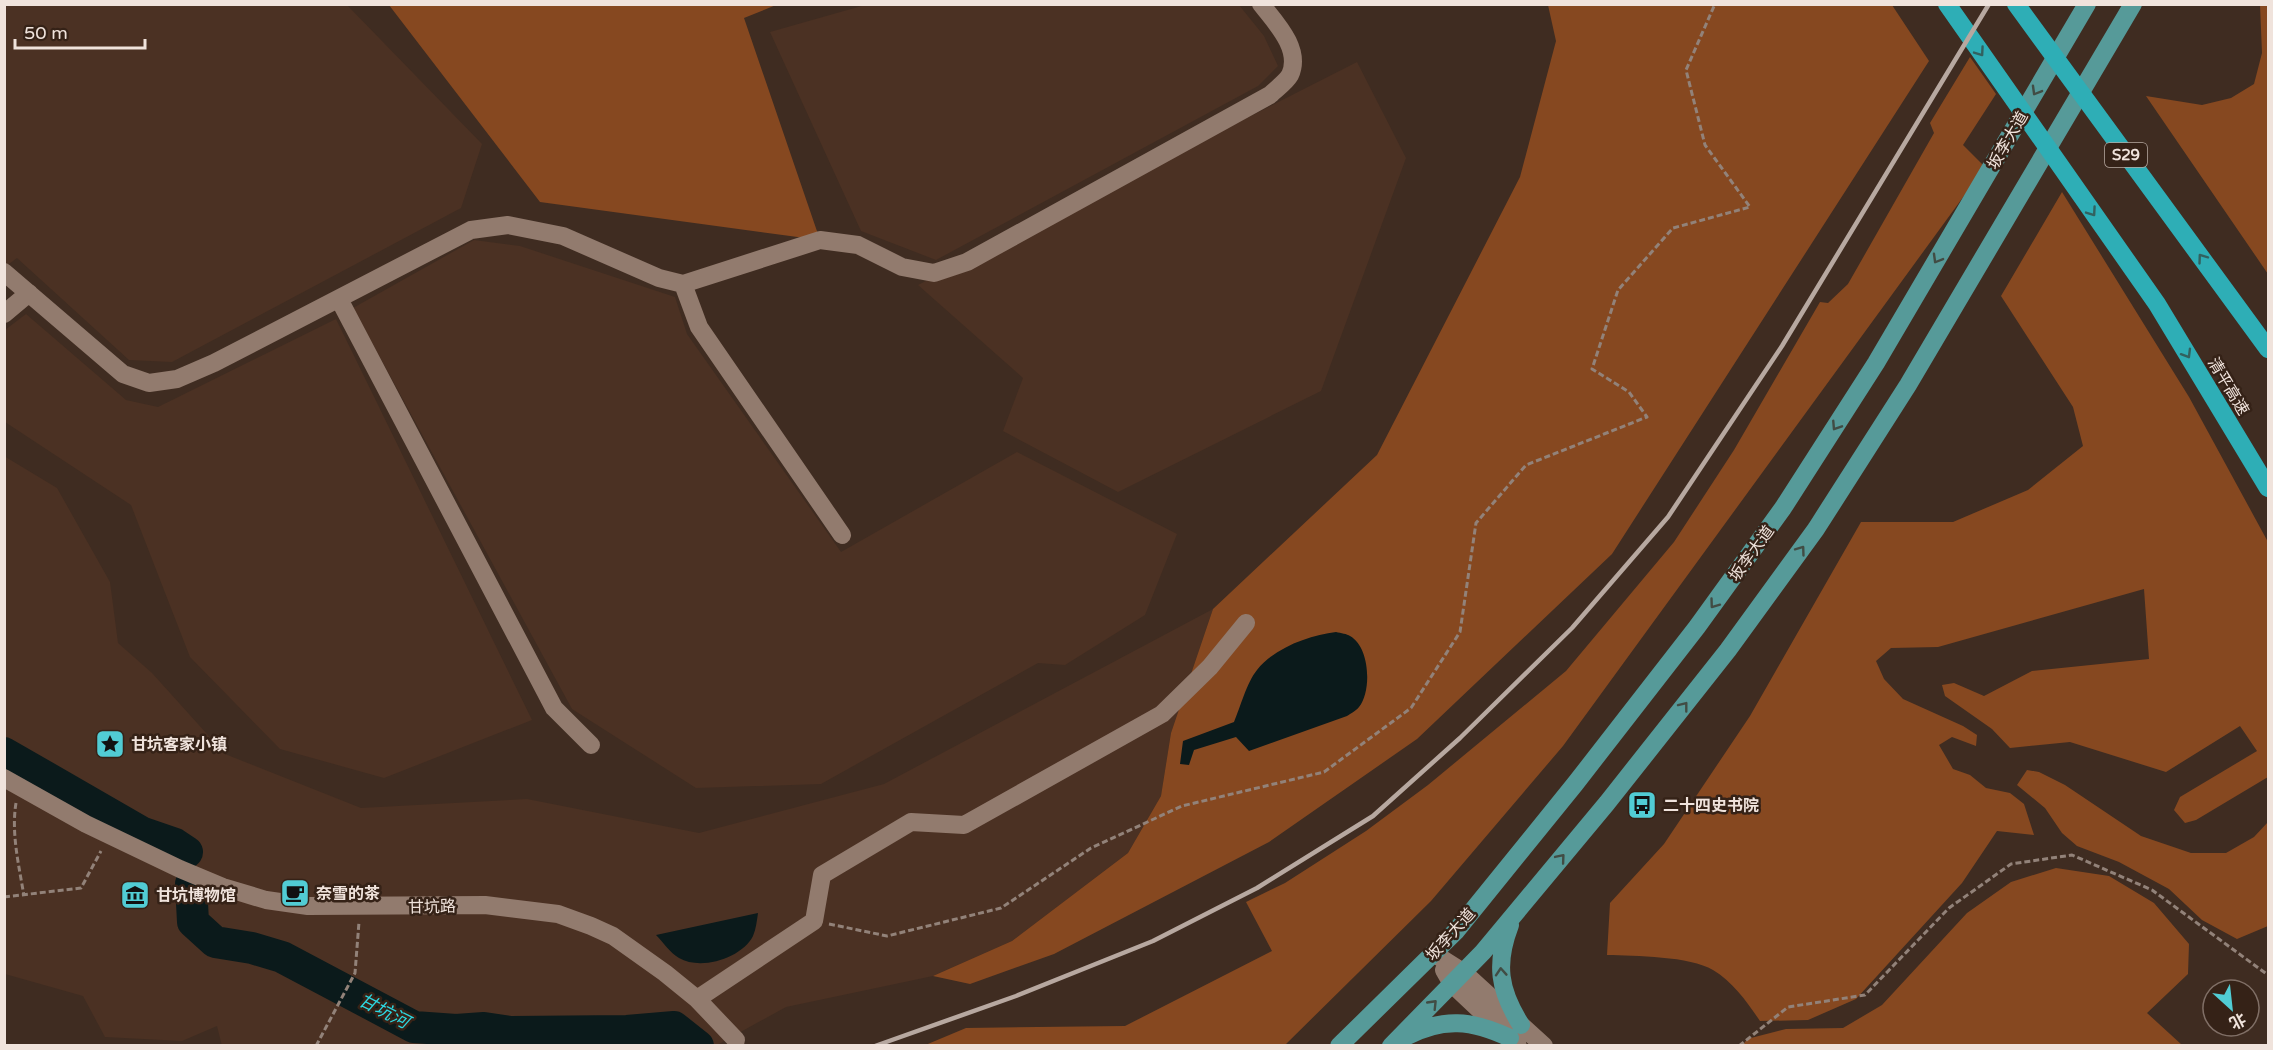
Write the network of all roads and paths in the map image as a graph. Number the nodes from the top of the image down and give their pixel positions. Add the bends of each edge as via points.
1 (1261, 4) edge
2 (1715, 4) edge
3 (1947, 4) edge
4 (2016, 4) edge
5 (2087, 4) edge
6 (2133, 4) edge
7 (4, 272) edge
8 (683, 284) junction
9 (29, 293) junction
10 (339, 298) junction
11 (2236, 305) junction
12 (4, 314) edge
13 (2268, 349) edge
14 (2268, 362) edge
15 (2268, 488) edge
16 (842, 535) dead end
17 (1246, 623) dead end
18 (591, 745) dead end
19 (12, 782) edge
20 (109, 836) junction
21 (24, 896) junction
22 (4, 897) edge
23 (361, 906) junction
24 (1513, 916) junction
25 (814, 921) junction
26 (1433, 953) junction
27 (2268, 975) edge
28 (1458, 978) junction
29 (697, 999) junction
30 (1516, 1036) edge
31 (736, 1040) dead end
32 (1392, 1045) edge
33 (316, 1046) edge
34 (1339, 1046) edge
35 (1544, 1046) edge
36 (1739, 1046) edge

1 - 8 street via 1282,30 1293,57 1290,75 1270,95 967,262 934,273 902,267 858,245 820,240
2 - 25 path via 1686,70 1705,145 1750,207 1673,228 1618,290 1592,369 1629,392 1647,417 1526,465 1476,523 1460,632 1411,708 1324,772 1182,806 1091,848 1001,908 886,936
3 -> 15 highway, 清平高速 via 2157,304
11 -> 4 highway, S29
5 -> 26 main road, 坂李大道 via 1876,363 1783,508 1575,784 1456,931
24 -> 6 main road via 1721,659 1816,529 1908,385
7 - 9 street
8 - 10 street via 659,278 563,236 508,225 471,230
8 - 16 street via 699,327
9 - 10 street via 123,374 149,383 177,379 214,363
9 - 12 street
10 - 18 street via 554,708
11 - 13 highway
11 - 14 highway, S29
17 - 25 street via 1210,667 1162,714 964,825 911,822 822,875
19 - 20 street, 甘坑路
19 - 21 path
20 - 21 path via 81,888
20 - 23 street, 甘坑路 via 224,887 266,900 308,906
21 - 22 path
23 - 29 street, 甘坑路 via 485,905 558,914 613,936
23 - 33 path via 355,973
24 - 28 main road
30 -> 24 main road via 1500,962
25 - 29 street
26 - 28 street
26 - 34 main road, 坂李大道
27 - 36 path via 2152,890 2072,855 2010,864 1949,908 1865,995 1788,1007
28 - 30 street
32 -> 28 main road
29 - 31 street, 甘坑路
30 - 32 main road via 1456,1022 1414,1032
30 - 35 street

